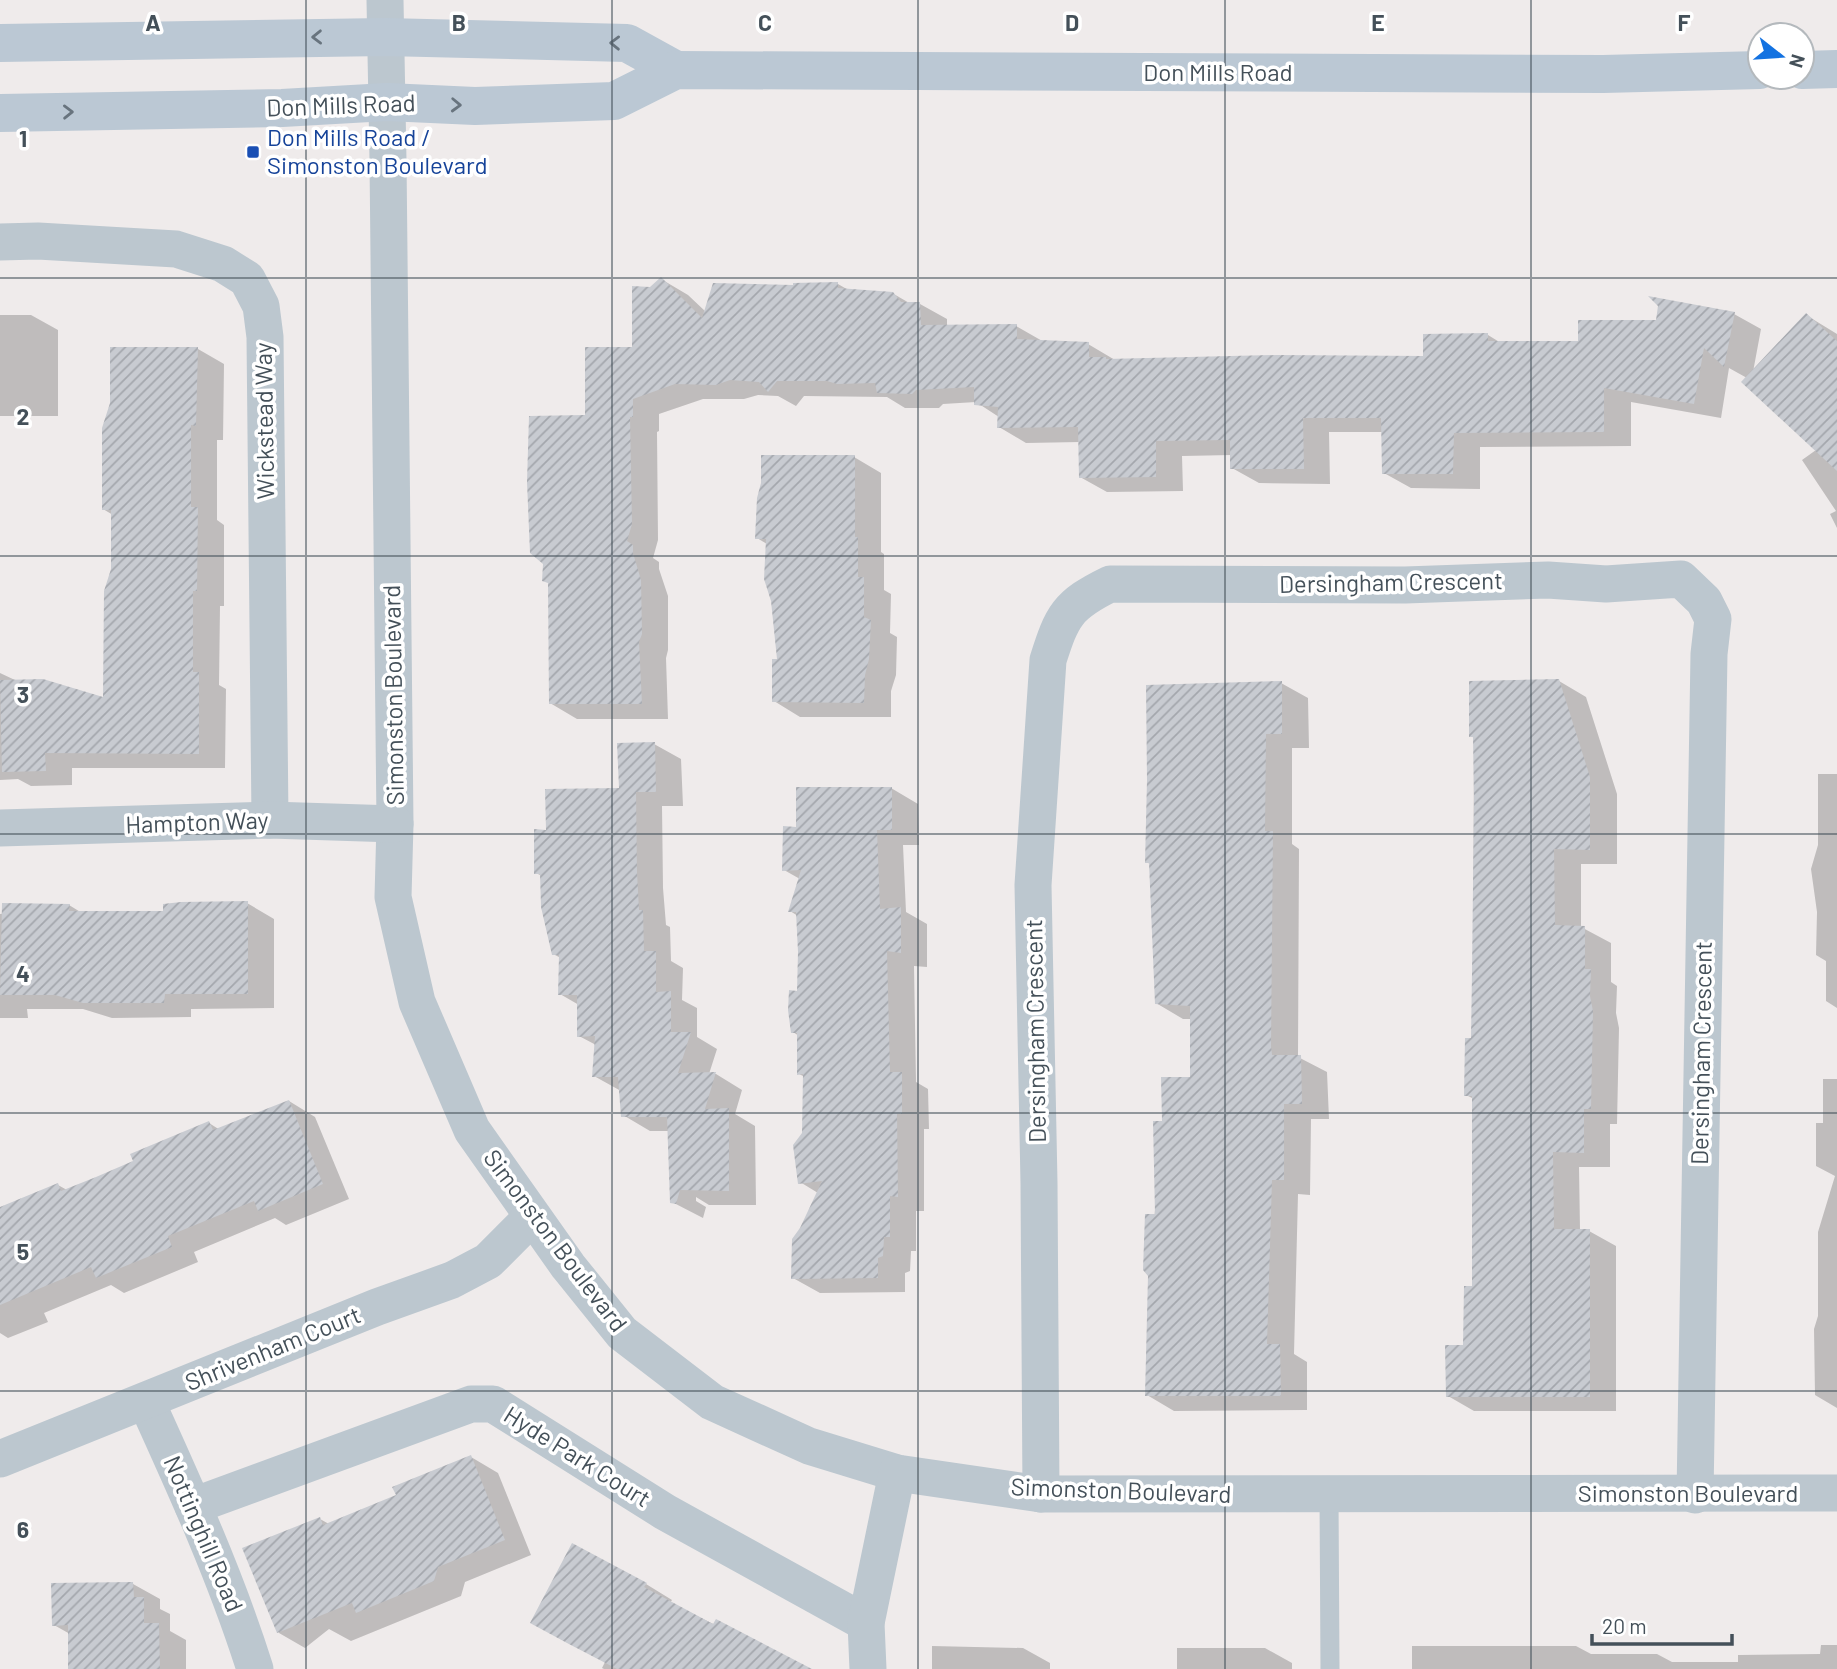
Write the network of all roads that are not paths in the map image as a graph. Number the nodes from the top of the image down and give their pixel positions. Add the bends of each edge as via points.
1 (385, 18) edge
2 (0, 43) edge
3 (1837, 69) edge
4 (1816, 70) edge
5 (676, 71) junction
6 (1746, 71) edge
7 (387, 102) junction
8 (0, 113) edge
9 (0, 242) edge
10 (270, 820) junction
11 (395, 824) junction
12 (0, 828) edge
13 (532, 1217) junction
14 (146, 1401) junction
15 (0, 1459) edge
16 (897, 1473) junction
17 (1837, 1493) edge
18 (1041, 1494) junction
19 (1329, 1495) junction
20 (1695, 1495) junction
21 (193, 1506) junction
22 (866, 1623) junction
23 (255, 1669) edge
24 (868, 1669) edge
25 (1330, 1669) edge

1 -> 2 main road, Don Mills Road
5 -> 1 main road, Don Mills Road via 627,43
1 - 7 street, Simonston Boulevard
3 - 4 main road
5 - 6 main road, Don Mills Road
7 -> 5 main road, Don Mills Road via 475,106 614,101
8 -> 7 main road, Don Mills Road
7 - 11 street, Simonston Boulevard
9 - 10 street, Wickstead Way via 176,248 223,264 247,279 261,306
10 - 11 street, Hampton Way
10 - 12 street, Hampton Way
11 - 13 street, Simonston Boulevard via 393,897 417,1002 472,1130
13 - 14 street, Shrivenham Court via 488,1262 452,1280
13 - 16 street, Simonston Boulevard via 622,1333 712,1402 808,1446
14 - 15 street, Shrivenham Court
14 - 21 street, Nottinghill Road
16 - 18 street, Simonston Boulevard
16 - 22 street
17 - 20 street, Simonston Boulevard
18 - 19 street, Simonston Boulevard
18 - 20 street, Dersingham Crescent via 1033,885 1048,660 1058,627 1083,597 1110,584 1405,585 1548,580 1606,584 1681,579 1704,601 1713,619
19 - 20 street, Simonston Boulevard
19 - 25 lane
21 - 22 street, Hyde Park Court via 471,1404 493,1404 665,1512
21 - 23 street, Nottinghill Road
22 - 24 street

